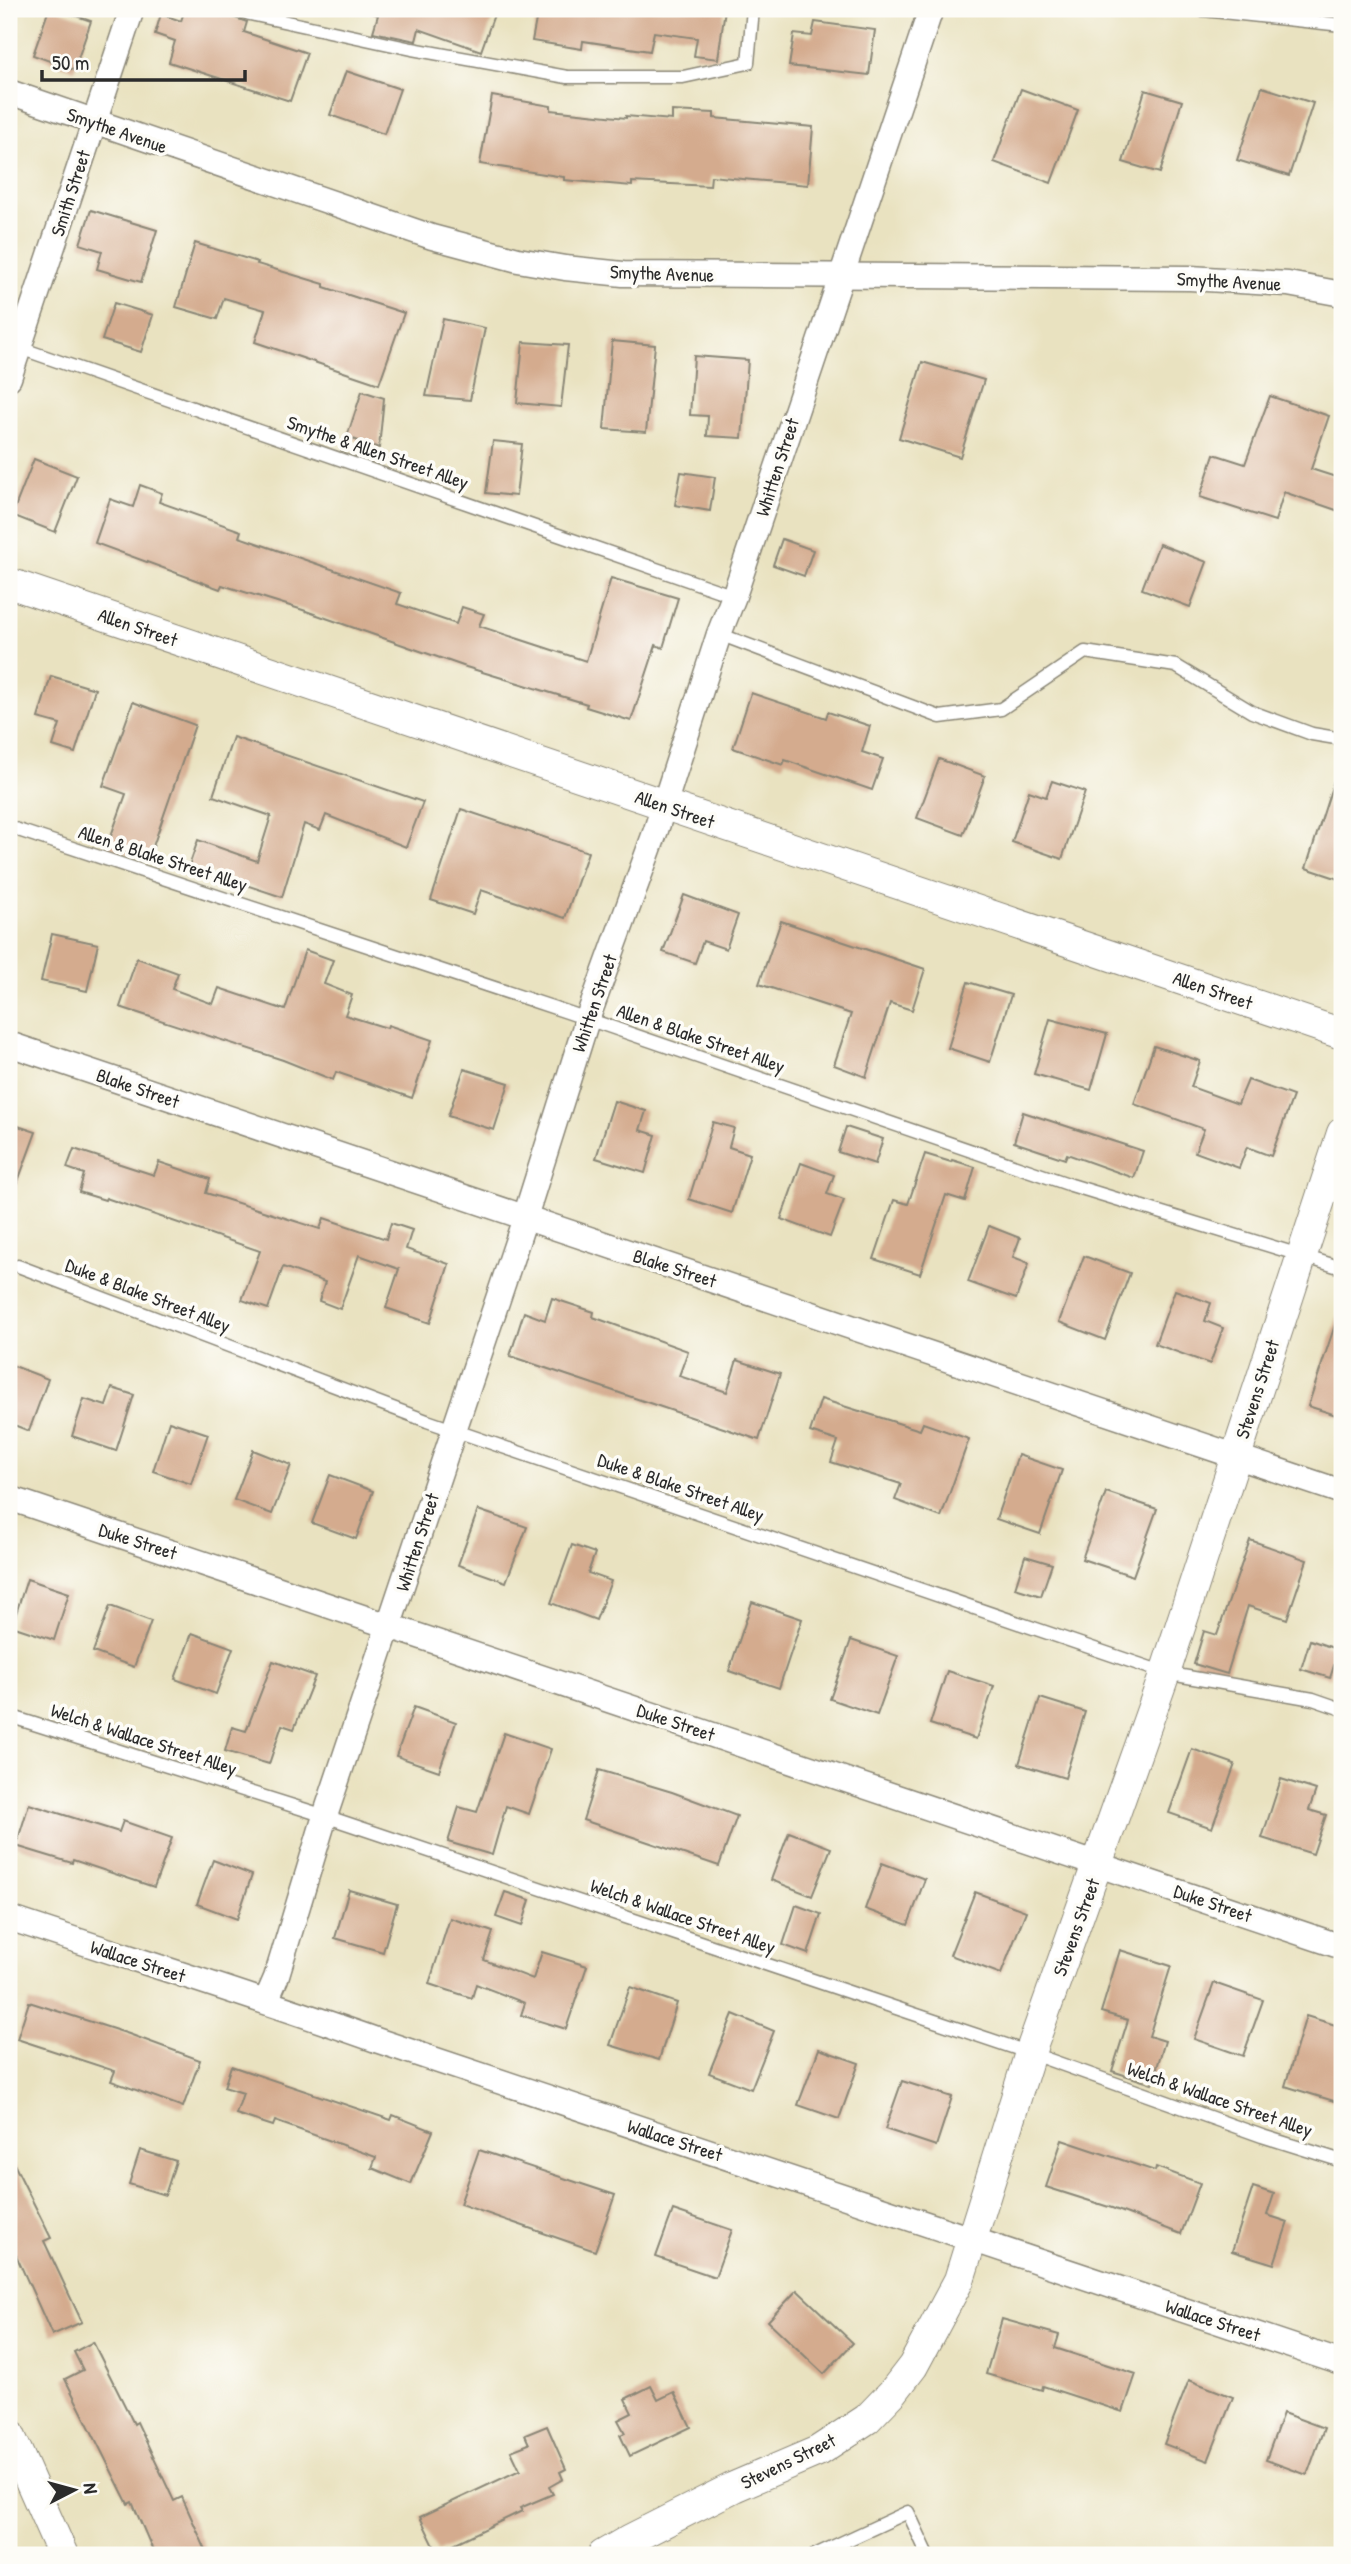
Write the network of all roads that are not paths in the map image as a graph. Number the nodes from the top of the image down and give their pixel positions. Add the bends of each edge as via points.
1 (132, 9) edge
2 (236, 9) edge
3 (753, 9) edge
4 (931, 9) edge
5 (1194, 9) edge
6 (1342, 25) edge
7 (9, 92) edge
8 (93, 122) junction
9 (841, 276) junction
10 (1342, 294) edge
11 (14, 346) edge
12 (9, 378) edge
13 (9, 583) edge
14 (734, 596) junction
15 (719, 634) junction
16 (1342, 739) edge
17 (664, 805) junction
18 (9, 827) edge
19 (587, 1020) junction
20 (1342, 1034) edge
21 (9, 1044) edge
22 (1342, 1133) edge
23 (525, 1218) junction
24 (1301, 1254) junction
25 (18, 1266) dead end
26 (1342, 1268) edge
27 (454, 1430) junction
28 (1236, 1456) junction
29 (1342, 1492) edge
30 (9, 1498) edge
31 (388, 1625) junction
32 (1165, 1673) junction
33 (1342, 1709) edge
34 (9, 1716) edge
35 (325, 1816) junction
36 (1098, 1865) junction
37 (9, 1918) edge
38 (1342, 1947) edge
39 (266, 2001) junction
40 (1030, 2053) junction
41 (1342, 2161) edge
42 (973, 2239) junction
43 (1342, 2363) edge
44 (9, 2433) edge
45 (63, 2555) edge
46 (603, 2555) edge
47 (815, 2555) edge
48 (929, 2555) edge

1 - 8 street, Smith Street
2 - 3 lane via 412,49 567,77 683,77 748,63
4 - 9 street, Whitten Street
5 - 6 lane
7 - 8 street, Smythe Avenue
8 - 9 street, Smythe Avenue via 432,237 517,260 623,274
8 - 11 street, Smith Street
9 - 10 street, Smythe Avenue via 1190,278 1288,284
9 - 14 street, Whitten Street
11 - 12 street, Smith Street
11 - 14 lane, Smythe & Allen Street Alley
13 - 17 street, Allen Street
14 - 15 street, Whitten Street
15 - 16 lane via 940,717 1001,709 1085,652 1176,666 1252,712 1312,734
15 - 17 street, Whitten Street
17 - 19 street, Whitten Street
17 - 20 street, Allen Street
18 - 19 lane, Allen & Blake Street Alley
19 - 23 street, Whitten Street
19 - 24 lane, Allen & Blake Street Alley via 1071,1185
21 - 23 street, Blake Street
22 - 24 street, Stevens Street
23 - 27 street, Whitten Street
23 - 28 street, Blake Street
24 - 26 lane, Allen & Blake Street Alley
24 - 28 street, Stevens Street
25 - 27 lane, Duke & Blake Street Alley
27 - 31 street, Whitten Street
27 - 32 lane, Duke & Blake Street Alley
28 - 29 street, Blake Street
28 - 32 street, Stevens Street
30 - 31 street, Duke Street
31 - 35 street, Whitten Street
31 - 36 street, Duke Street
32 - 33 lane, Duke & Blake Street Alley via 1313,1699
32 - 36 street, Stevens Street
34 - 35 lane, Welch & Wallace Street Alley
35 - 39 street, Whitten Street
35 - 40 lane, Welch & Wallace Street Alley
36 - 38 street, Duke Street
36 - 40 street, Stevens Street
37 - 39 street, Wallace Street
39 - 42 street, Wallace Street
40 - 41 lane, Welch & Wallace Street Alley
40 - 42 street, Stevens Street
42 - 43 street, Wallace Street
42 - 46 street, Stevens Street via 959,2280 913,2366 867,2419 818,2451 734,2487
44 - 45 street
47 - 48 lane via 908,2512

